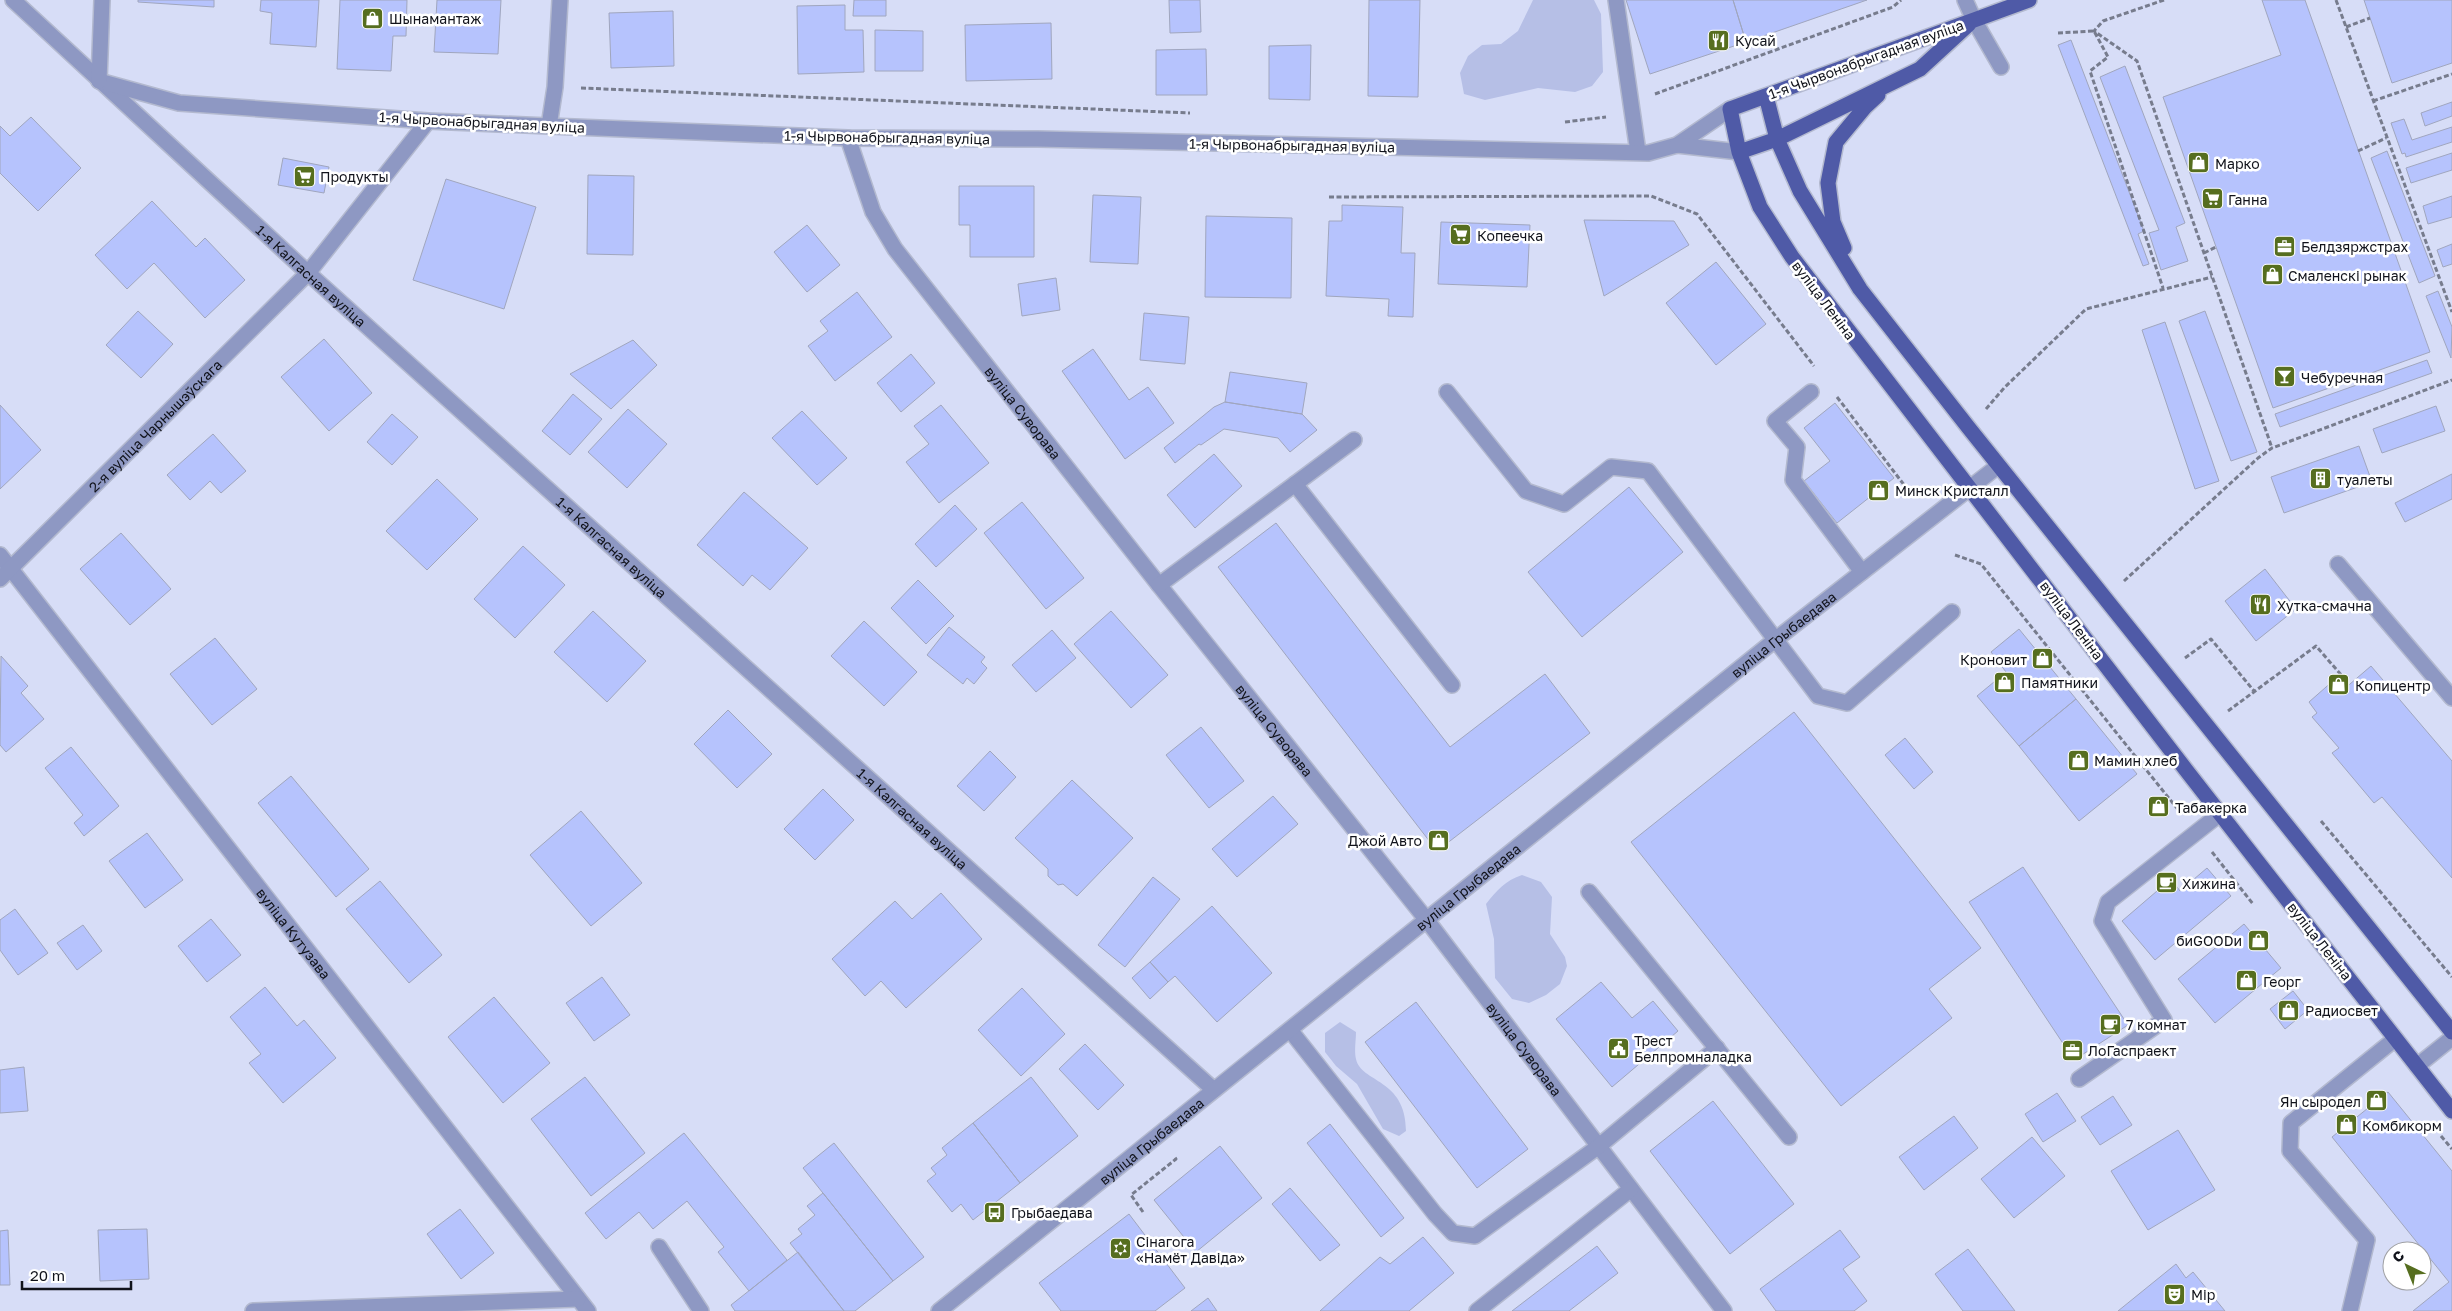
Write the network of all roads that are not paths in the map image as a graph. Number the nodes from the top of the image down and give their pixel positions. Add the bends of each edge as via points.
1 (13, 0) edge
2 (102, 0) edge
3 (560, 0) edge
4 (1616, 0) edge
5 (1965, 0) edge
6 (2029, 0) edge
7 (1974, 20) junction
8 (2001, 67) dead end
9 (99, 82) junction
10 (1891, 84) junction
11 (1766, 96) junction
12 (1730, 109) junction
13 (428, 121) junction
14 (548, 126) junction
15 (848, 138) junction
16 (1777, 139) junction
17 (1678, 144) junction
18 (1638, 152) junction
19 (1739, 152) junction
20 (308, 273) junction
21 (1860, 289) junction
22 (1446, 392) dead end
23 (1811, 392) dead end
24 (1354, 440) dead end
25 (1998, 466) junction
26 (1295, 484) junction
27 (1970, 488) junction
28 (0, 555) edge
29 (2338, 564) dead end
30 (12, 568) junction
31 (1862, 572) junction
32 (0, 579) edge
33 (1159, 585) junction
34 (1952, 612) dead end
35 (1775, 640) junction
36 (1452, 685) dead end
37 (2452, 698) edge
38 (2221, 813) junction
39 (1589, 892) dead end
40 (1426, 919) junction
41 (1290, 1030) junction
42 (2452, 1032) edge
43 (2452, 1038) edge
44 (2395, 1039) junction
45 (1717, 1048) junction
46 (2418, 1066) junction
47 (2079, 1080) dead end
48 (1214, 1090) junction
49 (2452, 1111) edge
50 (1789, 1137) dead end
51 (1599, 1146) junction
52 (1631, 1189) junction
53 (659, 1247) dead end
54 (578, 1299) junction
55 (253, 1311) edge
56 (588, 1311) edge
57 (702, 1311) edge
58 (939, 1311) edge
59 (1477, 1311) edge
60 (1724, 1311) edge
61 (2350, 1311) edge

1 - 9 street, 1-я Калгасная вуліца
2 - 9 street
3 - 14 street via 555,87
4 - 18 street
5 - 7 street
6 - 7 main road
7 - 8 street
7 - 10 main road, 1-я Чырвонабрыгадная вуліца via 1920,69
7 - 11 main road, 1-я Чырвонабрыгадная вуліца
9 - 13 street, 1-я Чырвонабрыгадная вуліца via 179,103
9 - 20 street, 1-я Калгасная вуліца
10 - 16 main road, 1-я Чырвонабрыгадная вуліца
10 - 21 main road via 1865,107 1836,142 1828,183 1833,222
11 - 12 main road, 1-я Чырвонабрыгадная вуліца
11 - 16 main road
12 - 17 street, 1-я Чырвонабрыгадная вуліца
12 - 19 main road, вуліца Леніна
13 - 14 street, 1-я Чырвонабрыгадная вуліца
13 - 20 street, 2-я вуліца Чарнышэўскага
14 - 15 street, 1-я Чырвонабрыгадная вуліца
15 - 18 street, 1-я Чырвонабрыгадная вуліца via 1048,139
15 - 33 street, вуліца Суворава via 873,212 895,249
16 - 19 main road, 1-я Чырвонабрыгадная вуліца
16 - 21 main road via 1800,191
17 - 18 street, 1-я Чырвонабрыгадная вуліца via 1648,153
17 - 19 street, 1-я Чырвонабрыгадная вуліца
19 - 27 main road, вуліца Леніна via 1760,206 1792,257
20 - 30 street, 2-я вуліца Чарнышэўскага
20 - 48 street, 1-я Калгасная вуліца
21 - 25 main road
22 - 35 street via 1526,491 1564,504 1611,467 1648,471
23 - 31 street via 1775,421 1797,447 1793,480
24 - 26 street
25 - 27 street, вуліца Грыбаедава
25 - 42 main road
26 - 33 street
26 - 36 street
27 - 31 street, вуліца Грыбаедава
27 - 38 main road, вуліца Леніна
28 - 30 street, вуліца Кутузава
29 - 37 street
30 - 32 street, 2-я вуліца Чарнышэўскага
30 - 54 street, вуліца Кутузава
31 - 35 street, вуліца Грыбаедава
33 - 40 street, вуліца Суворава
34 - 35 street via 1848,703 1818,696
35 - 40 street, вуліца Грыбаедава
38 - 44 main road, вуліца Леніна
38 - 47 street via 2108,902 2102,921 2164,1020
39 - 45 street
40 - 41 street, вуліца Грыбаедава
40 - 51 street, вуліца Суворава
41 - 48 street, вуліца Грыбаедава
41 - 51 street via 1453,1233 1475,1236
43 - 46 street
44 - 46 main road, вуліца Леніна
44 - 61 street via 2291,1123 2290,1151 2367,1240
45 - 50 street
45 - 51 street
46 - 49 main road, вуліца Леніна
48 - 58 street, вуліца Грыбаедава
51 - 52 street, вуліца Суворава
52 - 59 street
52 - 60 street, вуліца Суворава
53 - 57 street
54 - 55 street
54 - 56 street, вуліца Кутузава

